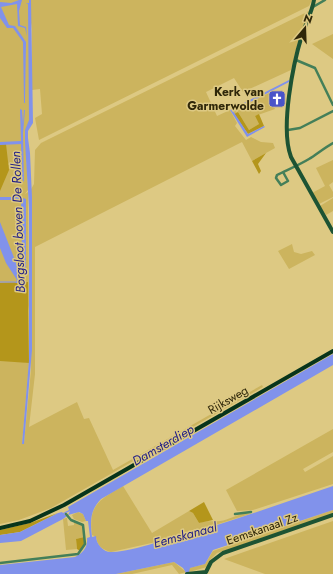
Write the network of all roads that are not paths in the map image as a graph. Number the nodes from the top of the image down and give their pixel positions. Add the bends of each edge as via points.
1 (314, 0) edge
2 (324, 0) edge
3 (313, 7) junction
4 (296, 60) junction
5 (333, 105) edge
6 (333, 111) edge
7 (288, 130) junction
8 (333, 143) edge
9 (296, 166) junction
10 (283, 172) junction
11 (333, 232) edge
12 (333, 351) edge
13 (251, 512) dead end
14 (66, 514) dead end
15 (235, 514) dead end
16 (333, 516) edge
17 (1, 528) edge
18 (0, 563) edge
19 (208, 573) edge
20 (188, 574) edge

1 - 3 street
2 - 3 street
3 - 4 street
4 - 5 street via 315,68
4 - 7 street via 288,102
6 - 7 street via 300,128
7 - 9 street via 288,150
8 - 9 street
9 - 10 street
9 - 11 street
10 - 10 street via 276,178 281,185 288,181
12 - 17 main road, Rijksweg via 64,505 30,521
13 - 15 street
14 - 18 street via 71,520 83,524 85,541 81,551 73,555
16 - 19 street, Eemskanaal Zz via 223,552 216,557
19 - 20 street

